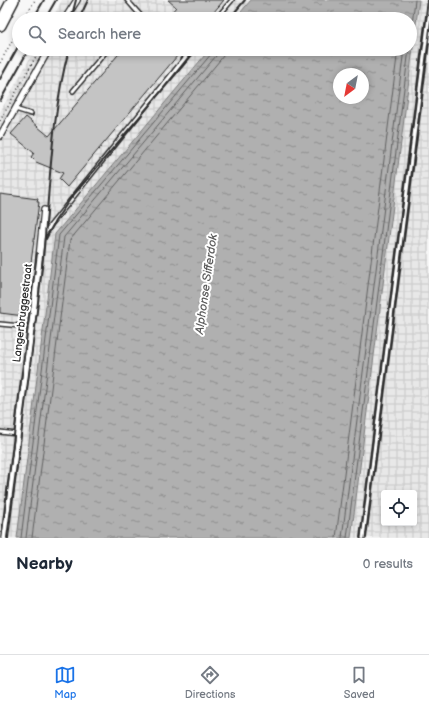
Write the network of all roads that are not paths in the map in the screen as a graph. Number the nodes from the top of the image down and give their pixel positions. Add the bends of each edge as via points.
1 (13, 0) edge
2 (78, 0) edge
3 (127, 0) edge
4 (232, 0) edge
5 (70, 12) edge
6 (138, 12) edge
7 (222, 12) edge
8 (429, 17) edge
9 (0, 25) edge
10 (45, 56) edge
11 (102, 56) edge
12 (186, 56) edge
13 (73, 91) dead end
14 (15, 110) junction
15 (31, 114) dead end
16 (0, 136) edge
17 (44, 210) dead end
18 (41, 238) junction
19 (0, 324) edge
20 (31, 327) junction
21 (0, 432) edge
22 (18, 434) junction
23 (5, 538) edge
24 (363, 538) edge

1 - 9 highway
2 - 5 street
3 - 6 lane
4 - 7 lane
8 - 24 lane
10 - 14 street
11 - 13 lane
12 - 18 lane
14 - 15 lane
14 - 16 street
17 - 18 street, Langerbruggestraat
18 - 20 street, Langerbruggestraat
19 - 20 lane
20 - 22 street, Langerbruggestraat
21 - 22 lane
22 - 23 street, Langerbruggestraat

